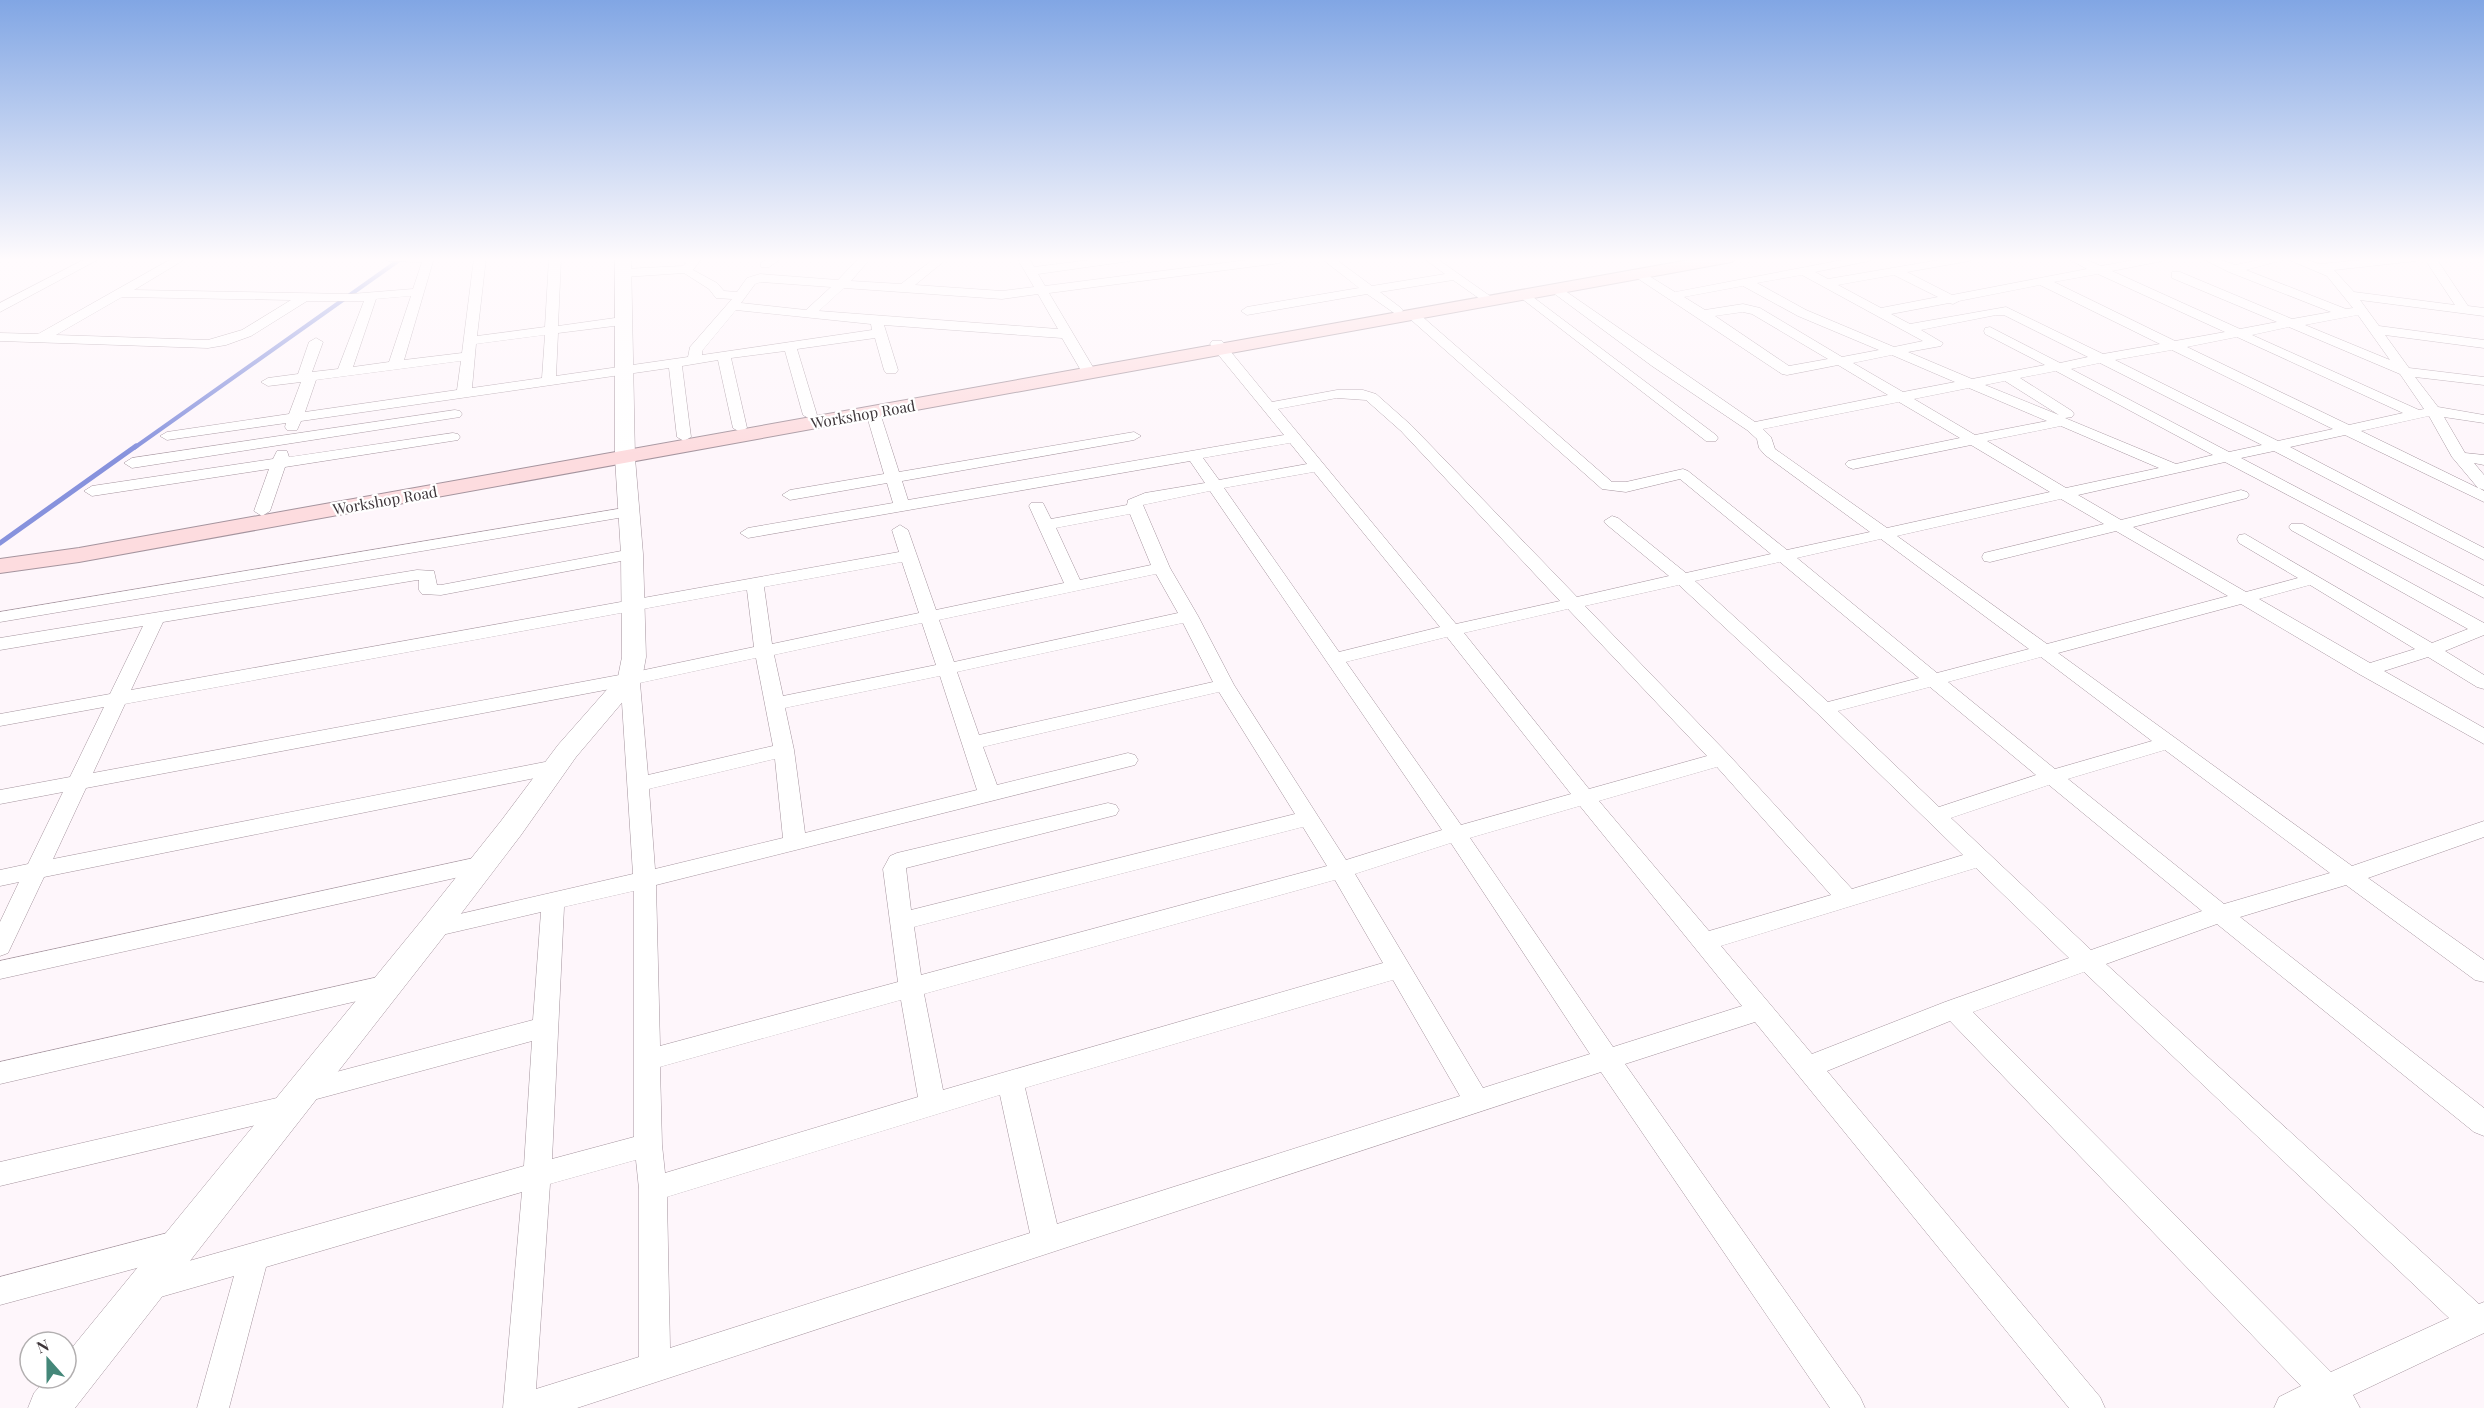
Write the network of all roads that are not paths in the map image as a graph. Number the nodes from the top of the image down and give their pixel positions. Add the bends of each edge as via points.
1 (66, 324) edge
2 (263, 324) edge
3 (361, 324) edge
4 (408, 324) edge
5 (473, 324) edge
6 (552, 324) edge
7 (601, 324) edge
8 (622, 324) edge
9 (718, 324) edge
10 (826, 324) edge
11 (862, 324) edge
12 (1061, 324) edge
13 (1347, 324) edge
14 (1418, 324) edge
15 (1562, 324) edge
16 (1603, 324) edge
17 (1717, 324) edge
18 (1775, 324) edge
19 (1828, 324) edge
20 (1901, 324) edge
21 (1931, 324) edge
22 (2032, 324) edge
23 (2131, 324) edge
24 (2217, 324) edge
25 (2290, 324) joint
26 (2366, 324) edge
27 (2372, 324) edge
28 (878, 327) junction
29 (1909, 328) junction
30 (2375, 328) junction
31 (552, 330) junction
32 (1990, 331) dead end
33 (2238, 333) junction
34 (1067, 334) junction
35 (0, 338) edge
36 (41, 338) junction
37 (471, 341) junction
38 (827, 341) junction
39 (316, 342) dead end
40 (2173, 344) junction
41 (2484, 344) edge
42 (789, 346) junction
43 (1220, 347) junction
44 (1896, 352) junction
45 (724, 355) junction
46 (469, 356) junction
47 (2103, 358) junction
48 (695, 360) junction
49 (675, 362) junction
50 (1841, 362) junction
51 (395, 366) junction
52 (2057, 366) junction
53 (624, 370) junction
54 (891, 370) dead end
55 (1088, 370) junction
56 (2404, 371) junction
57 (344, 372) junction
58 (2007, 376) junction
59 (306, 377) junction
60 (549, 380) junction
61 (2484, 381) edge
62 (268, 382) dead end
63 (1972, 383) junction
64 (464, 393) junction
65 (1903, 398) junction
66 (1269, 407) junction
67 (873, 413) junction
68 (2425, 413) junction
69 (455, 414) dead end
70 (810, 415) junction
71 (295, 417) junction
72 (2484, 419) edge
73 (2061, 422) junction
74 (740, 428) junction
75 (1752, 428) junction
76 (2347, 430) junction
77 (167, 436) dead end
78 (453, 436) dead end
79 (1134, 436) dead end
80 (684, 437) junction
81 (1294, 438) junction
82 (1711, 438) dead end
83 (287, 440) junction
84 (1975, 440) junction
85 (2107, 440) junction
86 (2276, 446) junction
87 (626, 453) junction
88 (1194, 456) junction
89 (2224, 457) junction
90 (2460, 457) junction
91 (2484, 460) edge
92 (132, 463) dead end
93 (279, 463) junction
94 (1853, 465) dead end
95 (1317, 467) junction
96 (2175, 469) junction
97 (893, 478) junction
98 (1215, 485) junction
99 (2484, 485) edge
100 (92, 492) dead end
101 (2063, 493) junction
102 (790, 495) dead end
103 (2241, 495) dead end
104 (2484, 497) edge
105 (1037, 506) dead end
106 (902, 507) junction
107 (1135, 508) junction
108 (262, 511) junction
109 (630, 512) junction
110 (1612, 521) dead end
111 (1046, 525) junction
112 (2119, 526) junction
113 (2297, 527) dead end
114 (900, 530) dead end
115 (748, 533) dead end
116 (1885, 534) junction
117 (2245, 539) dead end
118 (632, 554) junction
119 (2484, 555) edge
120 (907, 556) junction
121 (1786, 556) junction
122 (1990, 557) dead end
123 (0, 565) edge
124 (1161, 568) junction
125 (1683, 579) junction
126 (2310, 580) junction
127 (755, 584) junction
128 (1074, 585) junction
129 (2484, 593) edge
130 (2243, 597) junction
131 (1572, 603) junction
132 (633, 607) junction
133 (928, 615) junction
134 (1189, 616) junction
135 (0, 617) edge
136 (156, 618) junction
137 (1452, 630) junction
138 (2484, 630) edge
139 (0, 644) edge
140 (764, 650) junction
141 (2040, 651) junction
142 (2429, 651) junction
143 (1334, 659) junction
144 (946, 669) junction
145 (2366, 670) junction
146 (630, 679) junction
147 (1934, 681) junction
148 (2484, 683) edge
149 (1224, 685) junction
150 (117, 699) junction
151 (776, 704) junction
152 (1824, 709) junction
153 (0, 720) edge
154 (2484, 737) edge
155 (972, 743) junction
156 (2167, 743) junction
157 (784, 750) junction
158 (1720, 759) junction
159 (1128, 760) dead end
160 (555, 766) junction
161 (2052, 777) junction
162 (78, 782) junction
163 (638, 784) junction
164 (989, 794) junction
165 (0, 797) edge
166 (1585, 798) junction
167 (1108, 810) dead end
168 (1934, 816) junction
169 (1308, 818) junction
170 (2484, 829) edge
171 (1456, 834) junction
172 (795, 843) junction
173 (1981, 858) junction
174 (483, 864) junction
175 (36, 870) junction
176 (1341, 870) junction
177 (2348, 876) junction
178 (0, 878) edge
179 (645, 880) junction
180 (1846, 898) junction
181 (553, 900) junction
182 (2220, 914) junction
183 (902, 921) junction
184 (433, 928) junction
185 (1703, 942) junction
186 (0, 947) edge
187 (2088, 962) junction
188 (1400, 968) junction
189 (0, 970) edge
190 (2484, 973) edge
191 (387, 985) junction
192 (910, 988) junction
193 (1760, 1010) junction
194 (1954, 1010) junction
195 (545, 1027) junction
196 (1606, 1058) junction
197 (647, 1060) junction
198 (1809, 1067) junction
199 (0, 1073) edge
200 (1010, 1082) junction
201 (296, 1099) junction
202 (1476, 1100) junction
203 (932, 1104) junction
204 (2484, 1124) edge
205 (648, 1144) junction
206 (537, 1173) junction
207 (0, 1174) edge
208 (653, 1189) junction
209 (1046, 1241) junction
210 (181, 1244) junction
211 (254, 1258) junction
212 (145, 1287) junction
213 (0, 1292) edge
214 (2479, 1319) edge
215 (655, 1368) junction
216 (2335, 1399) edge
217 (49, 1408) edge
218 (213, 1408) edge
219 (519, 1408) edge
220 (526, 1408) edge
221 (1849, 1408) edge
222 (2089, 1408) edge
223 (2290, 1408) edge

1 - 36 street
2 - 36 street via 226,343 208,345
3 - 57 street
4 - 51 street
5 - 37 street
6 - 31 street
7 - 31 street
8 - 53 street
9 - 48 street via 695,350
10 - 38 street
11 - 28 street
12 - 34 street
13 - 43 main road, Workshop Road
14 - 121 street via 1608,486 1626,487 1683,474
15 - 82 street
16 - 75 street
17 - 50 street via 1787,371
18 - 50 street
19 - 44 street
20 - 29 street
21 - 29 street
22 - 47 street
23 - 40 street
24 - 33 street
25 - 33 street
25 - 56 street
26 - 30 street
27 - 30 street
28 - 34 street
28 - 38 street
28 - 54 street
29 - 44 street via 1936,343
30 - 41 street
30 - 56 street
31 - 37 street
31 - 60 street
32 - 52 street
33 - 40 street
33 - 68 street
34 - 55 street
35 - 36 street
37 - 46 street
38 - 42 street
39 - 59 street
40 - 47 street
40 - 76 street
42 - 45 street
42 - 70 street
43 - 55 main road, Workshop Road
43 - 66 street
44 - 50 street
44 - 63 street
45 - 48 street
45 - 74 street
46 - 51 street
46 - 64 street
47 - 52 street
47 - 86 street
48 - 49 street
49 - 53 street
49 - 80 street
50 - 65 street
51 - 57 street
52 - 58 street
52 - 89 street
53 - 60 street
53 - 87 street
55 - 67 main road, Workshop Road
55 - 70 main road, Workshop Road
56 - 61 street
56 - 68 street
57 - 59 street
58 - 63 street
58 - 85 street
59 - 62 street
59 - 71 street
60 - 64 street
63 - 65 street
63 - 73 street
64 - 71 street
65 - 75 street
65 - 84 street
66 - 81 street
66 - 131 street via 1365,393 1406,428
67 - 87 main road, Workshop Road
67 - 97 street
68 - 72 street
68 - 76 street
68 - 90 street
69 - 83 street
70 - 74 main road, Workshop Road
71 - 77 street
71 - 83 street
73 - 84 street
73 - 85 street
74 - 80 main road, Workshop Road
75 - 116 street via 1764,437 1770,452
76 - 86 street
76 - 104 street
78 - 93 street
79 - 97 street
80 - 87 main road, Workshop Road
81 - 88 street
81 - 95 street
83 - 92 street
83 - 93 street
84 - 94 street
84 - 101 street
85 - 96 street
86 - 89 street
86 - 119 street
87 - 108 main road, Workshop Road
87 - 109 street
87 - 123 main road, Workshop Road via 79,555
88 - 98 street
88 - 106 street
89 - 96 street
89 - 129 street
90 - 91 street
90 - 99 street
93 - 100 street
93 - 108 street
95 - 98 street
95 - 137 street
96 - 101 street
97 - 102 street
97 - 106 street
98 - 107 street via 1145,498 1134,503
98 - 143 street
101 - 112 street
101 - 116 street
103 - 112 street
105 - 111 street
106 - 115 street
107 - 111 street
107 - 124 street
108 - 123 main road, Workshop Road via 84,542
109 - 118 street
109 - 135 street
110 - 125 street
111 - 128 street
112 - 122 street
112 - 130 street
113 - 138 street
114 - 120 street
116 - 121 street
116 - 141 street
117 - 126 street
118 - 132 street
118 - 136 street via 441,590 428,590 428,575 417,575
120 - 127 street
120 - 133 street
121 - 125 street
121 - 147 street
124 - 128 street
124 - 134 street
125 - 131 street
125 - 152 street
126 - 130 street
126 - 142 street
127 - 132 street
127 - 140 street
128 - 133 street
130 - 141 street
130 - 145 street
131 - 137 street
131 - 158 street
132 - 146 street via 634,657
132 - 150 street
133 - 140 street
133 - 144 street
134 - 144 street
134 - 149 street
136 - 139 street
136 - 150 street
137 - 143 street
137 - 166 street
138 - 142 street
140 - 146 street
140 - 151 street
141 - 147 street
141 - 156 street
142 - 145 street
142 - 148 street
143 - 171 street
144 - 151 street
144 - 155 street
145 - 154 street
146 - 160 street
146 - 162 street
146 - 163 street
147 - 152 street
147 - 161 street
149 - 155 street
149 - 169 street
150 - 153 street
150 - 162 street
151 - 157 street
152 - 168 street
155 - 164 street
156 - 161 street
156 - 177 street
157 - 163 street
157 - 172 street
158 - 166 street
158 - 180 street
159 - 164 street
160 - 174 street
160 - 175 street
161 - 168 street
161 - 182 street
162 - 165 street
162 - 175 street
163 - 179 street
164 - 172 street
166 - 171 street
166 - 185 street
167 - 183 street via 898,862 893,875
168 - 173 street
169 - 176 street
169 - 183 street
170 - 177 street
171 - 176 street
171 - 196 street
172 - 179 street
173 - 180 street
173 - 187 street
174 - 184 street
174 - 189 street
175 - 178 street
175 - 186 street
176 - 188 street
176 - 192 street
177 - 182 street
177 - 190 street
179 - 181 street
179 - 197 street
180 - 185 street
181 - 184 street
181 - 195 street
182 - 187 street
182 - 204 street
183 - 192 street
184 - 191 street
185 - 193 street
187 - 194 street
187 - 214 street
188 - 200 street
188 - 202 street
191 - 199 street
191 - 201 street
192 - 197 street
192 - 203 street
193 - 196 street
193 - 198 street
194 - 198 street
194 - 216 street
195 - 201 street
195 - 206 street
196 - 202 street
196 - 221 street
197 - 205 street
198 - 222 street
200 - 203 street
200 - 209 street
201 - 207 street
201 - 210 street
202 - 209 street
203 - 208 street
205 - 206 street
205 - 208 street
206 - 211 street
206 - 219 street
208 - 215 street
209 - 215 street
210 - 212 street
210 - 213 street
211 - 212 street
211 - 218 street
212 - 217 street
214 - 216 street
215 - 220 street
216 - 223 street

